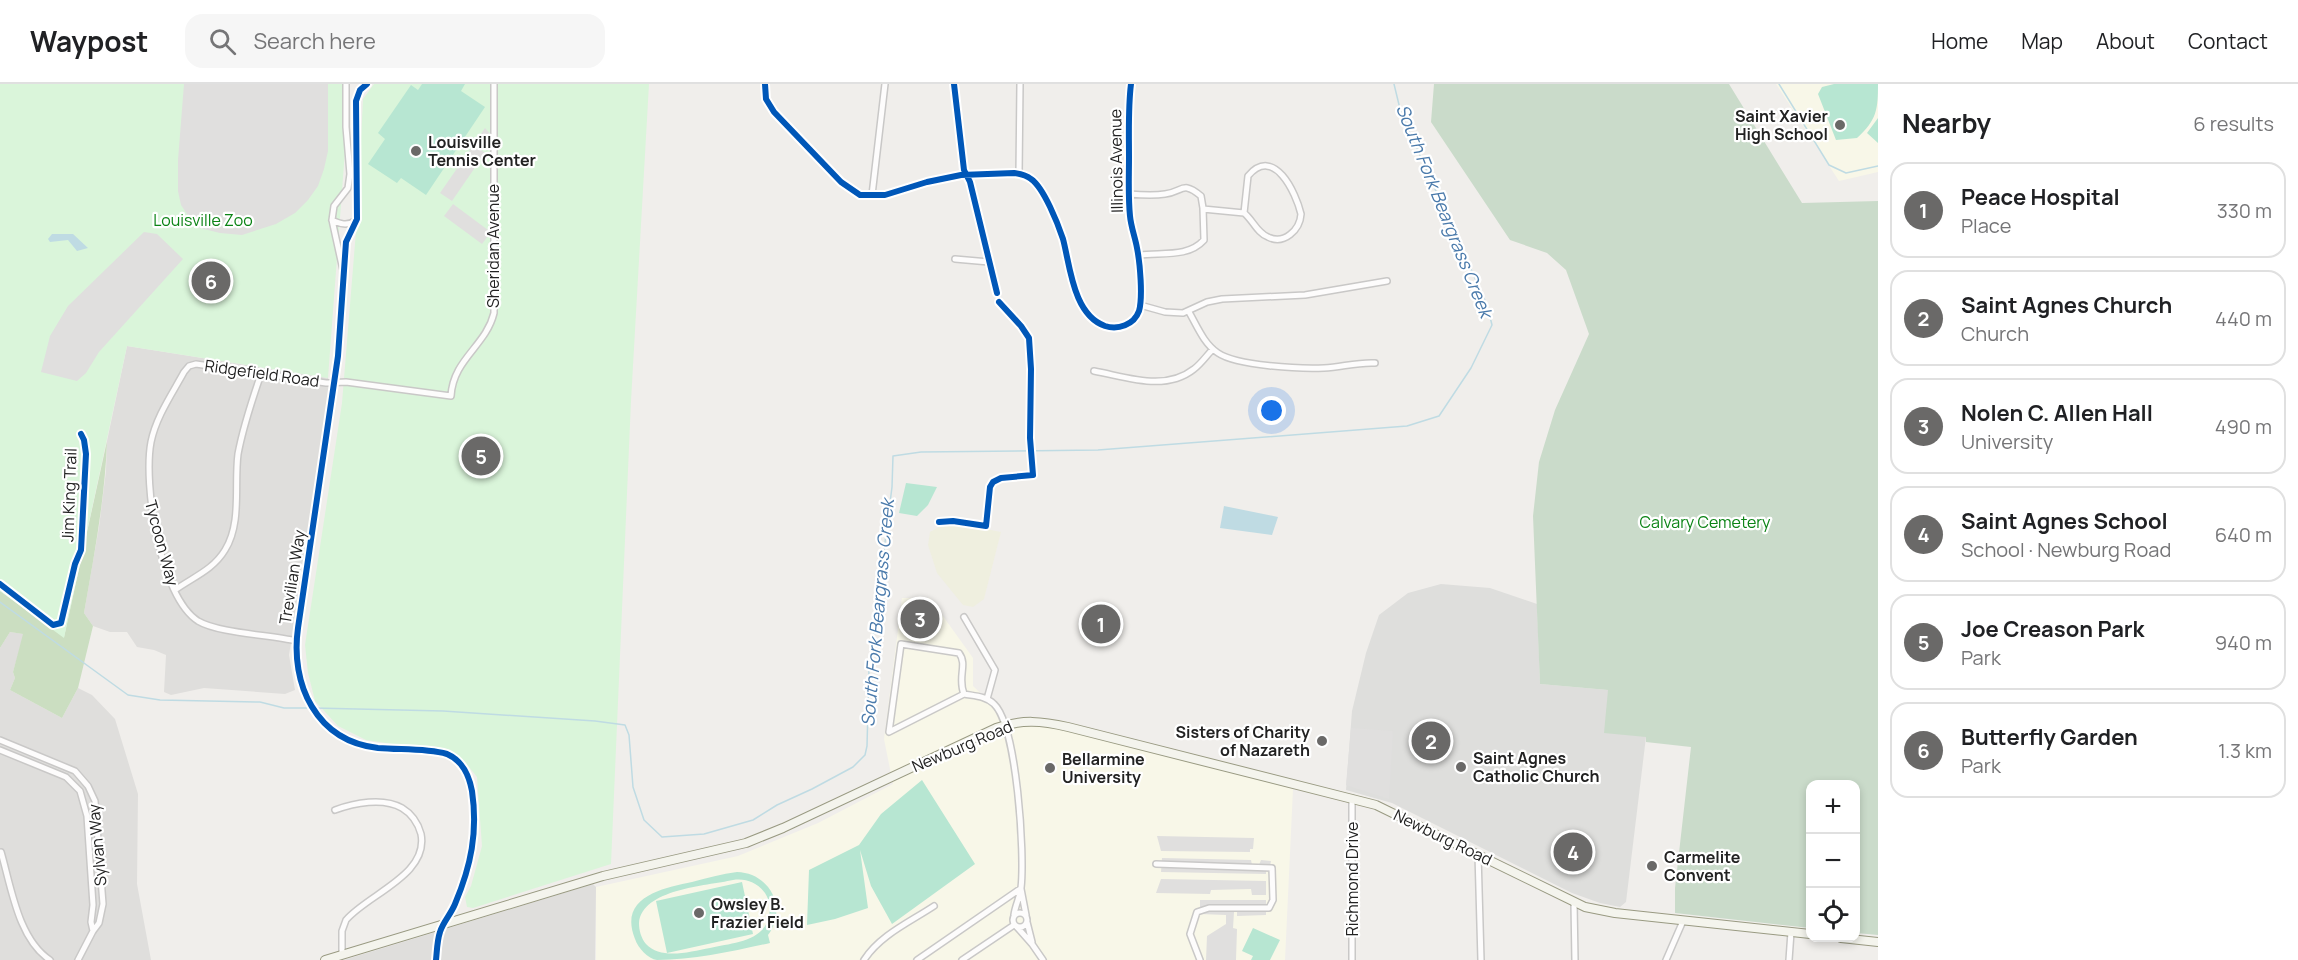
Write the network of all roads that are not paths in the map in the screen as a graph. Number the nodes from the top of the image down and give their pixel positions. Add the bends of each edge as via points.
1 (345, 84) edge
2 (367, 84) edge
3 (494, 84) edge
4 (765, 84) edge
5 (885, 84) edge
6 (954, 84) edge
7 (1020, 84) edge
8 (1131, 84) edge
9 (1020, 174) junction
10 (967, 176) junction
11 (1130, 194) junction
12 (872, 195) junction
13 (1203, 209) junction
14 (1244, 213) junction
15 (357, 219) junction
16 (332, 220) junction
17 (1139, 255) junction
18 (955, 259) dead end
19 (989, 262) junction
20 (344, 276) junction
21 (1387, 281) dead end
22 (997, 293) dead end
23 (1140, 305) junction
24 (1189, 312) junction
25 (1213, 349) junction
26 (1375, 363) dead end
27 (189, 366) joint
28 (1094, 371) dead end
29 (261, 374) junction
30 (334, 383) junction
31 (451, 396) joint
32 (175, 590) junction
33 (964, 617) dead end
34 (296, 641) junction
35 (964, 694) junction
36 (987, 699) junction
37 (1004, 726) junction
38 (0, 740) edge
39 (0, 750) edge
40 (1352, 798) junction
41 (335, 810) dead end
42 (1, 852) edge
43 (1478, 854) junction
44 (1156, 864) dead end
45 (1021, 888) junction
46 (92, 892) junction
47 (102, 892) junction
48 (1574, 903) junction
49 (934, 906) dead end
50 (1014, 915) junction
51 (1027, 919) junction
52 (1683, 921) junction
53 (444, 924) junction
54 (1015, 926) junction
55 (93, 931) junction
56 (1791, 932) junction
57 (1806, 934) edge
58 (1860, 940) edge
59 (1878, 942) edge
60 (1032, 944) junction
61 (342, 954) junction
62 (50, 960) edge
63 (78, 960) edge
64 (325, 960) edge
65 (436, 960) edge
66 (864, 960) edge
67 (917, 960) edge
68 (962, 960) edge
69 (1043, 960) edge
70 (1200, 960) edge
71 (1352, 960) edge
72 (1481, 960) edge
73 (1575, 960) edge
74 (1666, 960) edge
75 (1789, 960) edge

1 - 16 street via 351,174 348,188 334,206
2 - 15 street, Trevilian Way via 356,101
3 - 31 street, Sheridan Avenue via 494,313 482,338 457,370
4 - 12 street via 770,108 808,149 848,189
5 - 12 street
6 - 10 street
7 - 9 street
8 - 11 street, Illinois Avenue
9 - 10 street
9 - 23 street via 1033,179 1043,194 1062,237 1070,279 1093,320 1110,327 1126,325 1136,317
10 - 12 street
10 - 19 street
11 - 13 street via 1168,194 1187,187 1201,196
11 - 17 street, Illinois Avenue via 1131,225
13 - 14 street
13 - 17 street via 1204,240 1199,246 1181,253
14 - 14 street via 1267,237 1277,239 1290,235 1301,220 1283,174 1264,166 1248,176
15 - 16 street via 350,224
15 - 20 street, Trevilian Way via 346,242
16 - 20 street, Trevilian Way
17 - 23 street, Illinois Avenue
18 - 19 street
19 - 22 street
20 - 30 street, Trevilian Way
21 - 24 street via 1305,296 1222,299
23 - 24 street via 1165,312
24 - 25 street
25 - 26 street via 1239,362 1295,367
25 - 28 street via 1195,369 1164,382
27 - 29 street, Ridgefield Road
27 - 32 street, Tycoon Way via 156,425 148,457 153,520
29 - 30 street, Ridgefield Road
29 - 32 street via 239,450 231,538 216,563
30 - 31 street, Ridgefield Road
30 - 34 street, Trevilian Way
32 - 34 street, Tycoon Way via 184,608 204,624
33 - 36 street via 995,670
34 - 53 street, Trevilian Way via 303,690 322,720 338,733 377,748 442,753 452,756 463,767 474,806 473,847 467,873
35 - 35 street via 942,705 889,732 901,644 959,653 963,659 960,685
35 - 36 street
36 - 37 street via 999,710
37 - 40 main road, Newburg Road via 1022,721 1043,722
37 - 45 street via 1018,801
37 - 53 main road, Newburg Road via 746,843 603,876
38 - 47 street, Sylvan Way via 69,768 91,790
39 - 46 street, Sylvan Way via 66,777 80,791 86,806
40 - 43 main road, Newburg Road via 1388,809
40 - 71 street, Richmond Drive
41 - 61 street via 354,804 398,806 415,820 421,837 419,855 411,869 346,920
42 - 62 street via 24,929
43 - 48 main road, Newburg Road
43 - 72 street
44 - 70 street via 1272,868 1273,900 1269,908 1209,908 1197,912 1190,934
45 - 50 street
45 - 51 street
45 - 67 street
46 - 47 street
46 - 55 street, Sylvan Way
47 - 55 street, Sylvan Way via 99,923
48 - 52 main road, Newburg Road via 1615,913
48 - 73 street
49 - 66 street via 883,939
50 - 51 street via 1021,912
50 - 54 street
51 - 54 street via 1023,926
51 - 60 street
52 - 56 main road, Newburg Road
52 - 74 street
53 - 61 main road, Newburg Road
53 - 65 street, Trevilian Way
54 - 60 street
54 - 68 street
55 - 63 street, Sylvan Way
56 - 57 main road, Newburg Road
56 - 75 street
58 - 59 main road
60 - 69 street
61 - 64 main road, Newburg Road

